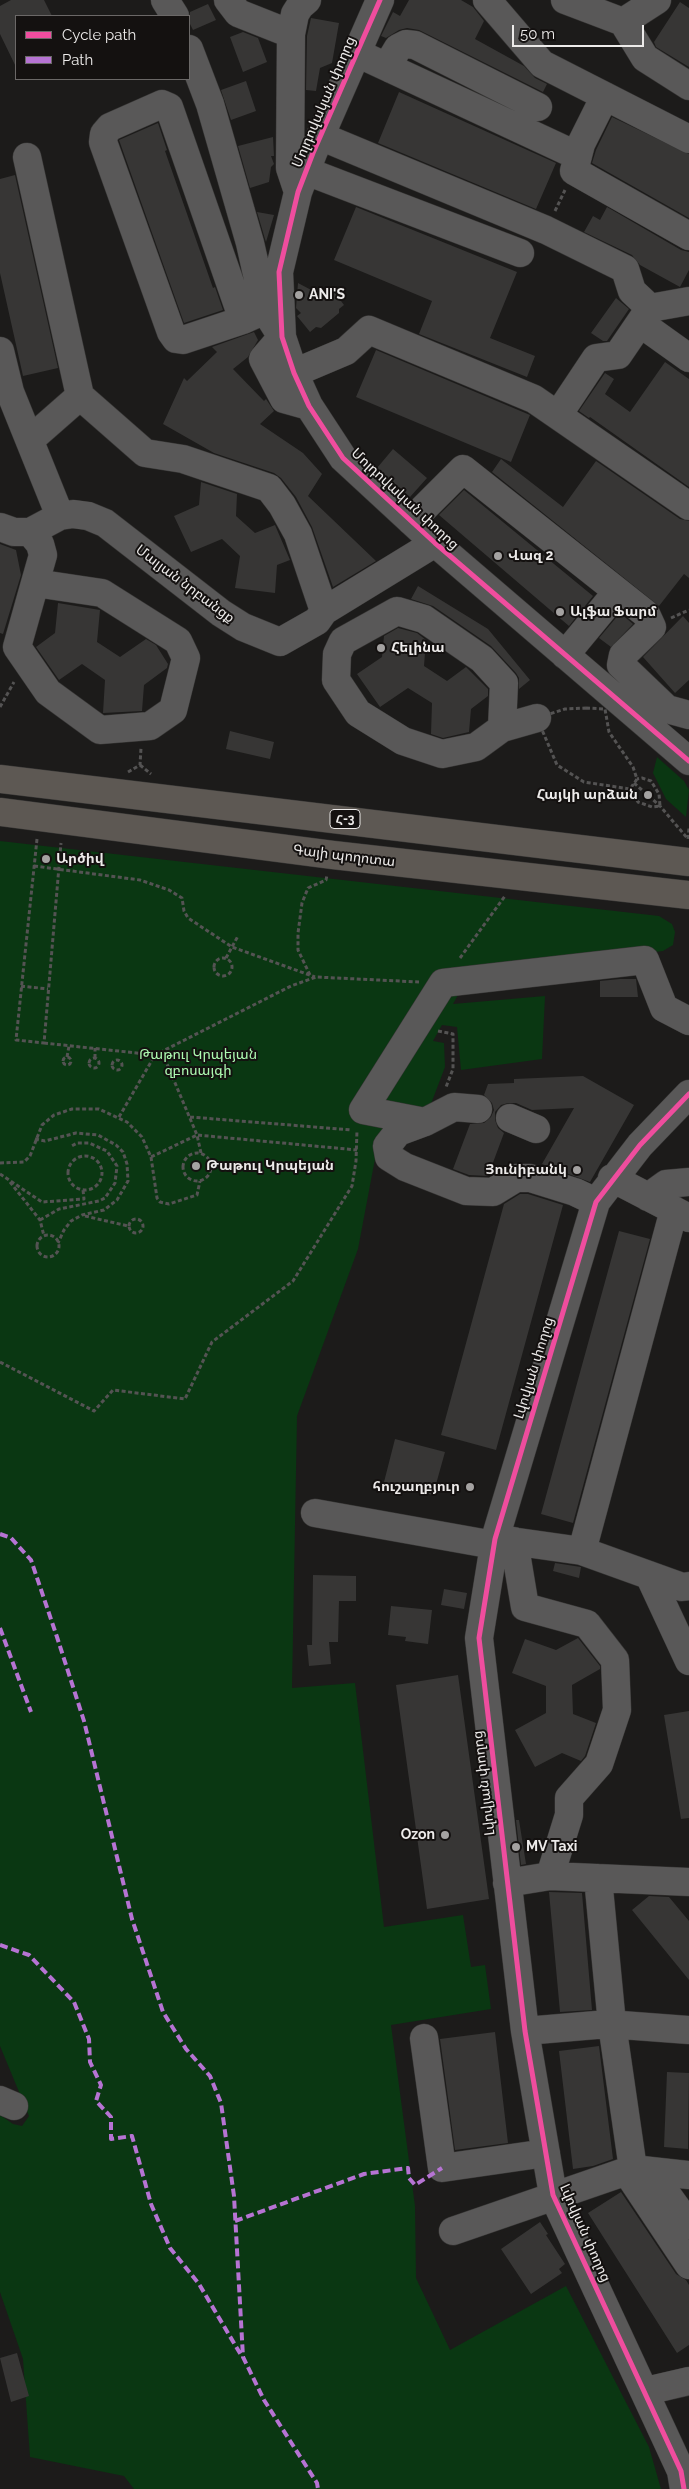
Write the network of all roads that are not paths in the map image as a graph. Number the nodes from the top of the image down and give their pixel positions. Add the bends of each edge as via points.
1 (165, 0) edge
2 (228, 0) edge
3 (308, 0) edge
4 (380, 0) edge
5 (487, 0) edge
6 (565, 0) edge
7 (657, 0) edge
8 (174, 15) edge
9 (623, 22) junction
10 (291, 34) junction
11 (357, 52) junction
12 (190, 53) edge
13 (391, 69) junction
14 (689, 86) edge
15 (605, 96) junction
16 (538, 106) dead end
17 (320, 136) junction
18 (689, 139) edge
19 (27, 157) dead end
20 (576, 164) junction
21 (302, 182) junction
22 (689, 236) edge
23 (520, 253) dead end
24 (689, 301) edge
25 (254, 315) junction
26 (645, 316) junction
27 (282, 337) junction
28 (0, 351) edge
29 (689, 358) edge
30 (294, 373) junction
31 (80, 396) junction
32 (308, 406) junction
33 (558, 415) junction
34 (31, 439) junction
35 (689, 506) edge
36 (60, 516) junction
37 (411, 521) junction
38 (0, 527) edge
39 (30, 532) junction
40 (435, 543) junction
41 (35, 583) junction
42 (617, 592) junction
43 (321, 616) junction
44 (343, 641) junction
45 (565, 654) junction
46 (622, 665) junction
47 (589, 676) junction
48 (544, 715) road end
49 (689, 715) edge
50 (502, 728) junction
51 (689, 761) edge
52 (0, 779) edge
53 (0, 812) edge
54 (689, 862) edge
55 (689, 895) edge
56 (689, 1021) edge
57 (689, 1094) edge
58 (478, 1109) dead end
59 (510, 1118) dead end
60 (425, 1122) junction
61 (536, 1130) dead end
62 (612, 1178) junction
63 (689, 1182) edge
64 (648, 1197) junction
65 (596, 1202) junction
66 (682, 1214) edge
67 (315, 1513) dead end
68 (501, 1542) junction
69 (582, 1551) junction
70 (649, 1575) junction
71 (689, 1586) edge
72 (689, 1661) edge
73 (550, 1876) junction
74 (598, 1878) junction
75 (689, 1882) edge
76 (507, 1883) junction
77 (612, 2024) junction
78 (524, 2030) junction
79 (689, 2030) edge
80 (424, 2038) dead end
81 (546, 2152) junction
82 (637, 2171) junction
83 (689, 2175) edge
84 (553, 2195) junction
85 (689, 2225) edge
86 (453, 2230) dead end
87 (689, 2265) edge
88 (689, 2381) edge
89 (646, 2391) junction
90 (684, 2489) edge

1 - 8 street
2 - 10 street via 238,13
3 - 10 street via 296,14
4 - 11 street, Մոլդովական փողոց
5 - 15 street via 542,64
6 - 9 street
7 - 9 street
9 - 14 street via 645,58
10 - 21 street via 290,168
11 - 13 street
11 - 17 street, Մոլդովական փողոց
12 - 25 street via 210,104 250,243
13 - 16 street via 392,58 398,48 406,44 415,45
13 - 20 street
15 - 18 street
15 - 20 street via 581,144
17 - 21 street, Մոլդովական փողոց
17 - 26 street via 546,230 625,269
19 - 31 street
20 - 22 street
21 - 23 street
21 - 27 street, Մոլդովական փողոց via 279,272
24 - 26 street
25 - 25 street via 169,107 162,104 110,127 103,142 171,332 183,340
25 - 27 street
26 - 29 street
26 - 33 street via 618,355 596,358
27 - 30 street, Մոլդովական փողոց
27 - 32 street via 263,359 284,399
28 - 34 street via 10,392
30 - 32 street, Մոլդովական փողոց
30 - 33 street via 346,351 369,330 534,399
31 - 34 street
31 - 43 street via 145,453 184,459 269,488 298,534
32 - 37 street, Մոլդովական փողոց via 342,458
33 - 35 street
34 - 36 street
36 - 39 street, Մալյան նրբանցք
36 - 43 street, Մալյան նրբանցք via 88,516 105,523 221,613 242,627 280,642
37 - 40 street, Մոլդովական փողոց
37 - 42 street via 463,469
38 - 39 street via 14,532
39 - 41 street via 40,544 43,555
40 - 43 street, Մալյան նրբանցք
40 - 45 street, Մոլդովական փողոց
41 - 41 street via 102,593 178,641 186,658 173,710 150,726 100,730 48,692 17,647
42 - 45 street
42 - 46 street via 646,614 652,627 623,655
43 - 44 street
44 - 50 street via 397,611 424,619 482,658 504,683
44 - 50 street via 338,654 336,680 358,713 403,741 442,754 476,747
45 - 47 street, Մոլդովական փողոց
46 - 47 street via 606,656
46 - 49 street via 667,709
47 - 51 street, Մոլդովական փողոց
48 - 50 street
52 - 54 main road, Հ-3
53 - 55 main road, Գայի պողոտա via 333,855
56 - 60 street via 664,1008 645,960 443,983 364,1110
57 - 62 street, Լվովյան փողոց
58 - 60 street via 454,1107
59 - 61 street
60 - 65 street via 398,1132 387,1146 389,1156 466,1191 493,1192 516,1178 530,1178
62 - 64 street
62 - 65 street, Լվովյան փողոց
63 - 64 street via 666,1184
64 - 66 street
65 - 68 street, Լվովյան փողոց
66 - 69 street
67 - 68 street
68 - 69 street
68 - 73 street via 525,1607 587,1624 615,1660 617,1710 599,1764 569,1798 568,1815
68 - 76 street, Լվովյան փողոց via 479,1638
69 - 70 street
70 - 71 street via 682,1587
70 - 72 street
73 - 74 street
73 - 76 street
74 - 75 street
74 - 77 street
76 - 78 street, Լվովյան փողոց
77 - 78 street
77 - 79 street
77 - 82 street
78 - 81 street, Լվովյան փողոց
80 - 81 street via 442,2168
81 - 84 street, Լվովյան փողոց
82 - 83 street
82 - 84 street
82 - 85 street
82 - 87 street
84 - 86 street
84 - 89 street, Լվովյան փողոց
88 - 89 street
89 - 90 street, Լվովյան փողոց via 681,2471

